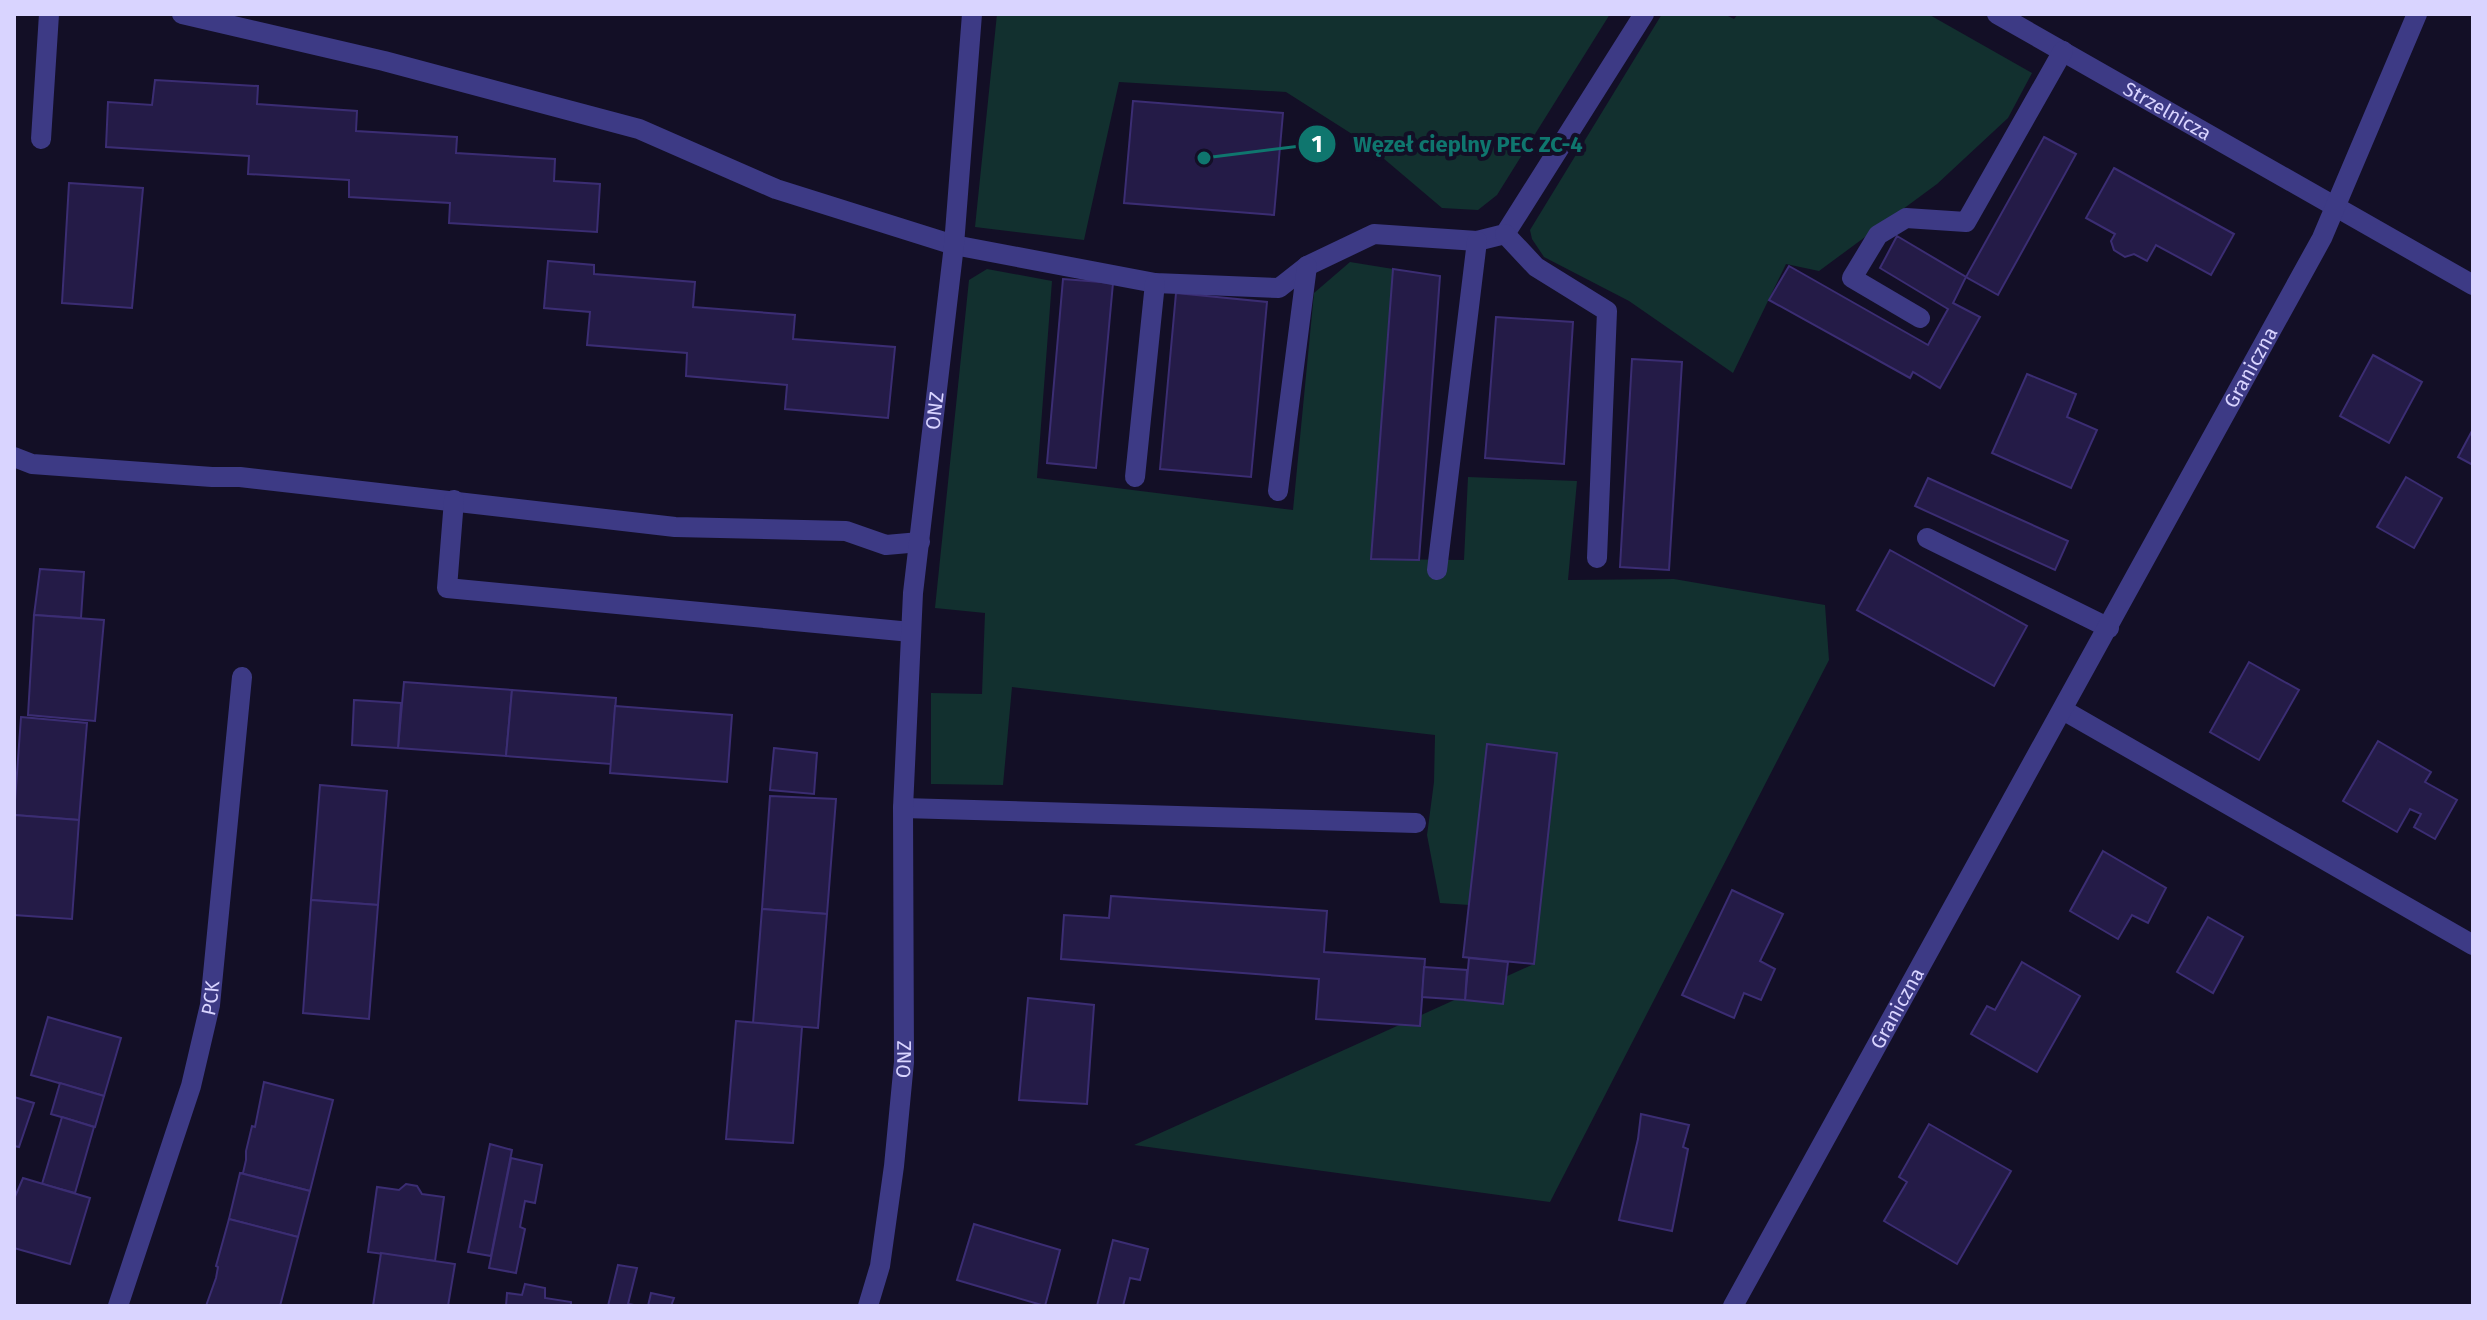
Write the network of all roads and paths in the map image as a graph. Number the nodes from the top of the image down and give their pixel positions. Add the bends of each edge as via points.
1 (49, 14) edge
2 (182, 14) edge
3 (972, 14) edge
4 (1644, 14) edge
5 (1997, 14) edge
6 (2417, 14) edge
7 (2063, 51) junction
8 (41, 139) dead end
9 (2336, 209) junction
10 (1505, 234) junction
11 (1477, 241) junction
12 (954, 245) junction
13 (1307, 266) junction
14 (1155, 283) junction
15 (2473, 285) edge
16 (1920, 318) dead end
17 (14, 457) edge
18 (1135, 477) dead end
19 (1278, 491) dead end
20 (454, 500) junction
21 (1927, 538) dead end
22 (920, 542) junction
23 (1597, 558) dead end
24 (1437, 570) dead end
25 (2109, 628) junction
26 (911, 632) junction
27 (242, 677) dead end
28 (2063, 710) junction
29 (903, 808) junction
30 (1416, 823) dead end
31 (2473, 945) edge
32 (118, 1306) edge
33 (868, 1306) edge
34 (1733, 1306) edge

1 - 8 street
2 - 12 street via 639,129 776,189
3 - 12 street, ONZ
4 - 10 street
5 - 7 street, Strzelnicza
6 - 9 street, Graniczna
7 - 9 street, Strzelnicza
7 - 16 street via 1966,222 1906,218 1878,235 1852,278
9 - 15 street, Strzelnicza
9 - 25 street, Graniczna
10 - 11 street
10 - 23 street via 1536,267 1607,311
11 - 13 street via 1374,234
11 - 24 street
12 - 14 street
12 - 22 street, ONZ
13 - 14 street via 1279,288
13 - 19 street
14 - 18 street
17 - 20 street via 32,464 240,477
20 - 22 street via 675,527 846,531 886,545
20 - 26 street via 447,588
21 - 25 street
22 - 26 street, ONZ
25 - 28 street, Graniczna
26 - 29 street, ONZ
27 - 32 street, PCK via 210,1005 191,1086
28 - 31 street
28 - 34 street, Graniczna
29 - 30 street
29 - 33 street, ONZ via 904,1062 880,1266

